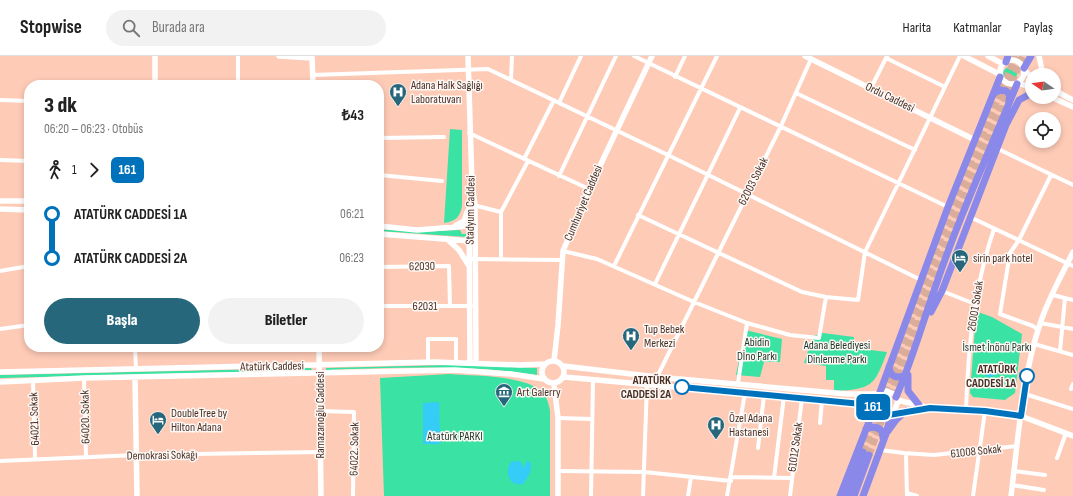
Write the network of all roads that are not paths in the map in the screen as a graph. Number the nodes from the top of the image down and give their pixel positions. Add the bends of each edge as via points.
1 (155, 56) edge
2 (238, 56) edge
3 (279, 56) edge
4 (468, 56) edge
5 (512, 56) edge
6 (581, 56) edge
7 (616, 56) edge
8 (634, 56) edge
9 (652, 56) edge
10 (685, 56) edge
11 (717, 56) edge
12 (805, 56) edge
13 (960, 56) edge
14 (964, 56) edge
15 (988, 56) edge
16 (1031, 56) edge
17 (1039, 56) edge
18 (312, 57) edge
19 (886, 57) edge
20 (811, 59) junction
21 (1006, 60) edge
22 (648, 63) junction
23 (1042, 68) edge
24 (1024, 69) junction
25 (469, 71) junction
26 (1000, 75) junction
27 (312, 76) junction
28 (675, 77) junction
29 (155, 80) edge
30 (238, 80) edge
31 (312, 80) edge
32 (511, 80) junction
33 (1017, 84) junction
34 (1025, 86) edge
35 (944, 87) junction
36 (871, 88) junction
37 (701, 90) junction
38 (796, 93) junction
39 (994, 93) junction
40 (1061, 94) edge
41 (1025, 96) edge
42 (0, 100) edge
43 (1073, 100) edge
44 (24, 101) edge
45 (557, 101) junction
46 (1061, 102) edge
47 (1008, 104) junction
48 (1073, 107) edge
49 (740, 108) junction
50 (588, 116) junction
51 (930, 117) junction
52 (781, 126) junction
53 (616, 130) junction
54 (469, 133) junction
55 (444, 137) dead end
56 (384, 138) edge
57 (975, 140) junction
58 (993, 146) junction
59 (915, 150) junction
60 (668, 155) junction
61 (0, 160) edge
62 (526, 160) junction
63 (24, 161) edge
64 (707, 174) junction
65 (384, 175) edge
66 (1051, 175) junction
67 (559, 176) junction
68 (442, 181) dead end
69 (898, 183) junction
70 (472, 184) junction
71 (1073, 185) edge
72 (589, 189) junction
73 (746, 194) junction
74 (0, 201) edge
75 (24, 202) edge
76 (469, 204) junction
77 (475, 205) junction
78 (948, 207) junction
79 (0, 209) edge
80 (24, 210) edge
81 (501, 212) junction
82 (638, 215) junction
83 (970, 217) junction
84 (469, 226) junction
85 (384, 227) edge
86 (453, 228) junction
87 (994, 229) junction
88 (384, 234) edge
89 (678, 235) junction
90 (447, 239) junction
91 (1019, 240) junction
92 (470, 241) junction
93 (563, 251) junction
94 (865, 252) junction
95 (1073, 252) edge
96 (717, 253) junction
97 (473, 259) junction
98 (501, 259) junction
99 (562, 260) junction
100 (1071, 264) edge
101 (614, 266) junction
102 (24, 267) edge
103 (384, 267) edge
104 (470, 268) junction
105 (0, 271) edge
106 (922, 280) junction
107 (655, 284) junction
108 (942, 292) junction
109 (1053, 295) junction
110 (826, 297) junction
111 (1065, 298) junction
112 (1073, 300) edge
113 (694, 302) junction
114 (974, 304) junction
115 (384, 306) edge
116 (450, 306) junction
117 (471, 306) junction
118 (747, 323) junction
119 (1040, 323) junction
120 (24, 326) edge
121 (923, 326) junction
122 (1062, 327) junction
123 (0, 329) edge
124 (1073, 329) edge
125 (1038, 330) junction
126 (1034, 344) junction
127 (1060, 351) junction
128 (135, 352) edge
129 (319, 352) edge
130 (1073, 354) edge
131 (554, 361) junction
132 (428, 362) junction
133 (456, 362) junction
134 (473, 363) junction
135 (545, 364) junction
136 (320, 365) junction
137 (563, 366) junction
138 (888, 367) junction
139 (909, 368) junction
140 (136, 369) junction
141 (0, 372) edge
142 (321, 373) junction
143 (906, 375) junction
144 (135, 377) junction
145 (564, 377) junction
146 (657, 377) junction
147 (84, 378) junction
148 (544, 379) junction
149 (593, 379) junction
150 (33, 380) junction
151 (0, 382) edge
152 (738, 383) junction
153 (554, 384) junction
154 (647, 384) junction
155 (1073, 384) edge
156 (1071, 389) dead end
157 (745, 393) junction
158 (878, 393) junction
159 (1025, 394) junction
160 (764, 395) junction
161 (784, 396) junction
162 (802, 398) junction
163 (897, 398) junction
164 (822, 400) junction
165 (919, 405) junction
166 (873, 407) junction
167 (930, 408) junction
168 (1073, 409) edge
169 (966, 410) junction
170 (321, 411) junction
171 (906, 411) junction
172 (985, 411) junction
173 (892, 414) junction
174 (1021, 416) junction
175 (558, 418) junction
176 (592, 419) junction
177 (820, 423) dead end
178 (866, 429) junction
179 (1066, 433) junction
180 (1073, 436) edge
181 (884, 437) junction
182 (1018, 446) junction
183 (758, 448) dead end
184 (880, 450) junction
185 (980, 451) junction
186 (322, 452) junction
187 (905, 453) junction
188 (136, 455) junction
189 (86, 457) junction
190 (35, 458) junction
191 (1057, 458) dead end
192 (0, 461) edge
193 (1014, 470) junction
194 (558, 471) junction
195 (592, 472) junction
196 (644, 472) junction
197 (1045, 475) dead end
198 (691, 477) junction
199 (774, 478) junction
200 (791, 478) junction
201 (731, 479) junction
202 (1012, 485) junction
203 (1044, 490) dead end
204 (907, 494) edge
205 (137, 496) edge
206 (321, 496) edge
207 (324, 496) edge
208 (353, 496) edge
209 (558, 496) edge
210 (591, 496) edge
211 (643, 496) edge
212 (688, 496) edge
213 (727, 496) edge
214 (790, 496) edge
215 (840, 496) edge
216 (847, 496) edge
217 (854, 496) edge
218 (863, 496) edge
219 (917, 496) edge
220 (973, 496) edge
221 (1011, 496) edge

1 - 29 main road
2 - 30 street
3 - 18 main road
4 - 25 main road, Stadyum Caddesi
5 - 32 street
6 - 45 street
7 - 50 street
8 - 22 street
9 - 22 main road, Cumhuriyet Caddesi
10 - 28 street
11 - 37 street
12 - 20 main road, Ordu Caddesi
13 - 35 street
14 - 26 main road
15 - 21 main road
16 - 24 highway
17 - 23 main road
18 - 27 main road
19 - 35 street
19 - 36 street
20 - 36 main road, Ordu Caddesi
20 - 38 street, 62003 Sokak
21 - 24 main road via 1016,61
21 - 26 main road
22 - 28 street
22 - 53 main road, Cumhuriyet Caddesi
24 - 33 main road via 1023,78
25 - 27 street
25 - 32 street via 488,69
25 - 54 main road, Stadyum Caddesi
26 - 33 main road via 1008,84
26 - 39 highway
27 - 31 main road
28 - 37 street
32 - 45 street
33 - 34 main road
33 - 47 highway
35 - 51 street
36 - 51 main road, Ordu Caddesi
37 - 49 street
37 - 60 street
38 - 52 street, 62003 Sokak
38 - 59 street
39 - 47 highway via 1006,91 1010,95
39 - 57 highway
40 - 43 main road
41 - 58 highway via 1014,108
42 - 44 street
45 - 50 street
45 - 62 street
46 - 48 main road
47 - 58 highway
49 - 52 street
49 - 64 street
50 - 53 street
50 - 67 street
51 - 57 main road, Ordu Caddesi
51 - 59 street
52 - 69 street
52 - 73 street, 62003 Sokak
53 - 60 street
53 - 72 main road, Cumhuriyet Caddesi
54 - 62 street
54 - 70 main road, Stadyum Caddesi
55 - 56 street
57 - 78 highway
58 - 66 street
58 - 83 highway
58 - 121 highway via 935,288
59 - 69 street
60 - 64 street
60 - 82 street
61 - 63 street
62 - 67 street
62 - 81 street
64 - 73 street
64 - 89 street
65 - 68 street
66 - 71 street
66 - 91 street
67 - 72 street
69 - 78 street
69 - 94 street
70 - 76 main road, Stadyum Caddesi
70 - 77 main road
72 - 93 main road, Cumhuriyet Caddesi
73 - 94 street
73 - 96 street, 62003 Sokak
74 - 75 main road
76 - 77 street
76 - 84 main road, Stadyum Caddesi
76 - 86 main road via 464,221
77 - 81 street
77 - 97 main road
78 - 106 highway
79 - 80 main road
81 - 98 street
82 - 89 street
82 - 101 street
83 - 87 street
83 - 108 highway
84 - 86 main road
84 - 92 main road, Stadyum Caddesi
85 - 86 main road via 417,230
87 - 91 street
87 - 114 street, 26001 Sokak via 983,261
88 - 90 main road
89 - 96 street
89 - 107 street
90 - 92 main road
90 - 104 main road via 460,250
91 - 100 street
91 - 125 street via 1010,253 1000,314
92 - 97 main road, Stadyum Caddesi
93 - 99 main road, Cumhuriyet Caddesi
93 - 101 street
94 - 106 street
94 - 110 street via 858,300
95 - 100 main road
96 - 110 street via 802,292
96 - 113 street, 62003 Sokak
97 - 98 street
97 - 104 main road, Stadyum Caddesi
97 - 134 main road
98 - 99 street
99 - 131 main road, Cumhuriyet Caddesi
100 - 109 main road
101 - 107 street
102 - 105 street
103 - 116 street, 62030 via 449,266
104 - 117 main road, Stadyum Caddesi
106 - 138 highway
107 - 113 street
108 - 114 street
108 - 121 highway
109 - 111 street
109 - 119 main road
110 - 118 street via 819,338 790,335
111 - 112 street
111 - 122 street
113 - 118 street
113 - 146 street, 62003 Sokak
114 - 169 street, 26001 Sokak
115 - 116 street, 62031
116 - 117 street, 62031
117 - 134 main road, Stadyum Caddesi
118 - 152 street
119 - 122 street
119 - 125 main road
120 - 123 street
121 - 139 highway
122 - 124 street
122 - 127 street
125 - 126 main road
126 - 127 street
126 - 159 main road via 1028,366
127 - 130 street
128 - 140 street
129 - 136 main road, Ramazanoğlu Caddesi
131 - 135 main road
131 - 137 main road
132 - 133 main road, Atatürk Caddesi
132 - 133 street via 428,339 456,339
132 - 136 main road, Atatürk Caddesi
133 - 134 main road, Atatürk Caddesi
134 - 135 main road, Atatürk Caddesi
135 - 148 main road via 542,372
136 - 140 main road, Atatürk Caddesi
136 - 142 main road, Ramazanoğlu Caddesi
137 - 145 main road
137 - 146 main road
138 - 143 highway via 894,377
138 - 158 highway
139 - 143 highway
139 - 165 highway via 908,391
140 - 141 main road, Atatürk Caddesi
142 - 144 main road, Atatürk Caddesi
142 - 148 main road, Atatürk Caddesi via 455,370
142 - 170 main road, Ramazanoğlu Caddesi
143 - 163 highway
144 - 147 main road, Atatürk Caddesi
144 - 188 main road
145 - 149 main road
145 - 153 main road
146 - 152 main road
147 - 150 main road, Atatürk Caddesi
147 - 189 street, 64020. Sokak
148 - 153 main road
149 - 154 main road
149 - 176 street
150 - 151 main road, Atatürk Caddesi
150 - 190 street, 64021. Sokak
152 - 158 main road via 847,394
153 - 175 main road
154 - 157 main road
154 - 196 street
155 - 156 street
157 - 160 main road
157 - 201 street
158 - 163 main road via 888,390
158 - 166 main road
159 - 168 street
159 - 174 main road
160 - 161 main road
160 - 183 street
161 - 162 main road
161 - 199 street
162 - 164 main road
162 - 200 street, 61012 Sokak
163 - 165 main road
163 - 173 main road via 898,405
164 - 166 main road
164 - 177 street
165 - 167 main road
166 - 173 main road via 879,414
166 - 178 highway
167 - 169 main road
167 - 171 main road
169 - 172 main road
170 - 186 main road, Ramazanoğlu Caddesi
170 - 208 street, 64022. Sokak via 354,412
171 - 173 main road
171 - 181 highway
172 - 174 main road
172 - 185 street
173 - 181 highway
174 - 179 main road
174 - 182 main road
175 - 176 street
175 - 194 main road
176 - 195 street
178 - 181 highway via 872,426 881,430
178 - 215 highway
179 - 180 main road
179 - 191 street
181 - 184 highway
182 - 185 street, 61008 Sokak
182 - 193 main road
184 - 187 street
184 - 218 highway
185 - 187 street, 61008 Sokak via 934,455
185 - 220 street
186 - 188 street, Demokrasi Sokağı
186 - 206 main road, Ramazanoğlu Caddesi
186 - 207 main road, Ramazanoğlu Caddesi
187 - 204 street
188 - 189 street, Demokrasi Sokağı
188 - 205 main road
189 - 190 street, Demokrasi Sokağı
190 - 192 street, Demokrasi Sokağı
193 - 197 street
193 - 202 main road
194 - 195 street
194 - 209 main road
195 - 196 street
195 - 210 street
196 - 198 street
196 - 211 street
198 - 201 street
198 - 212 street
199 - 200 street
199 - 201 street
200 - 214 street, 61012 Sokak
201 - 213 street
202 - 203 street
202 - 221 main road
204 - 219 street
216 - 217 highway via 866,453

